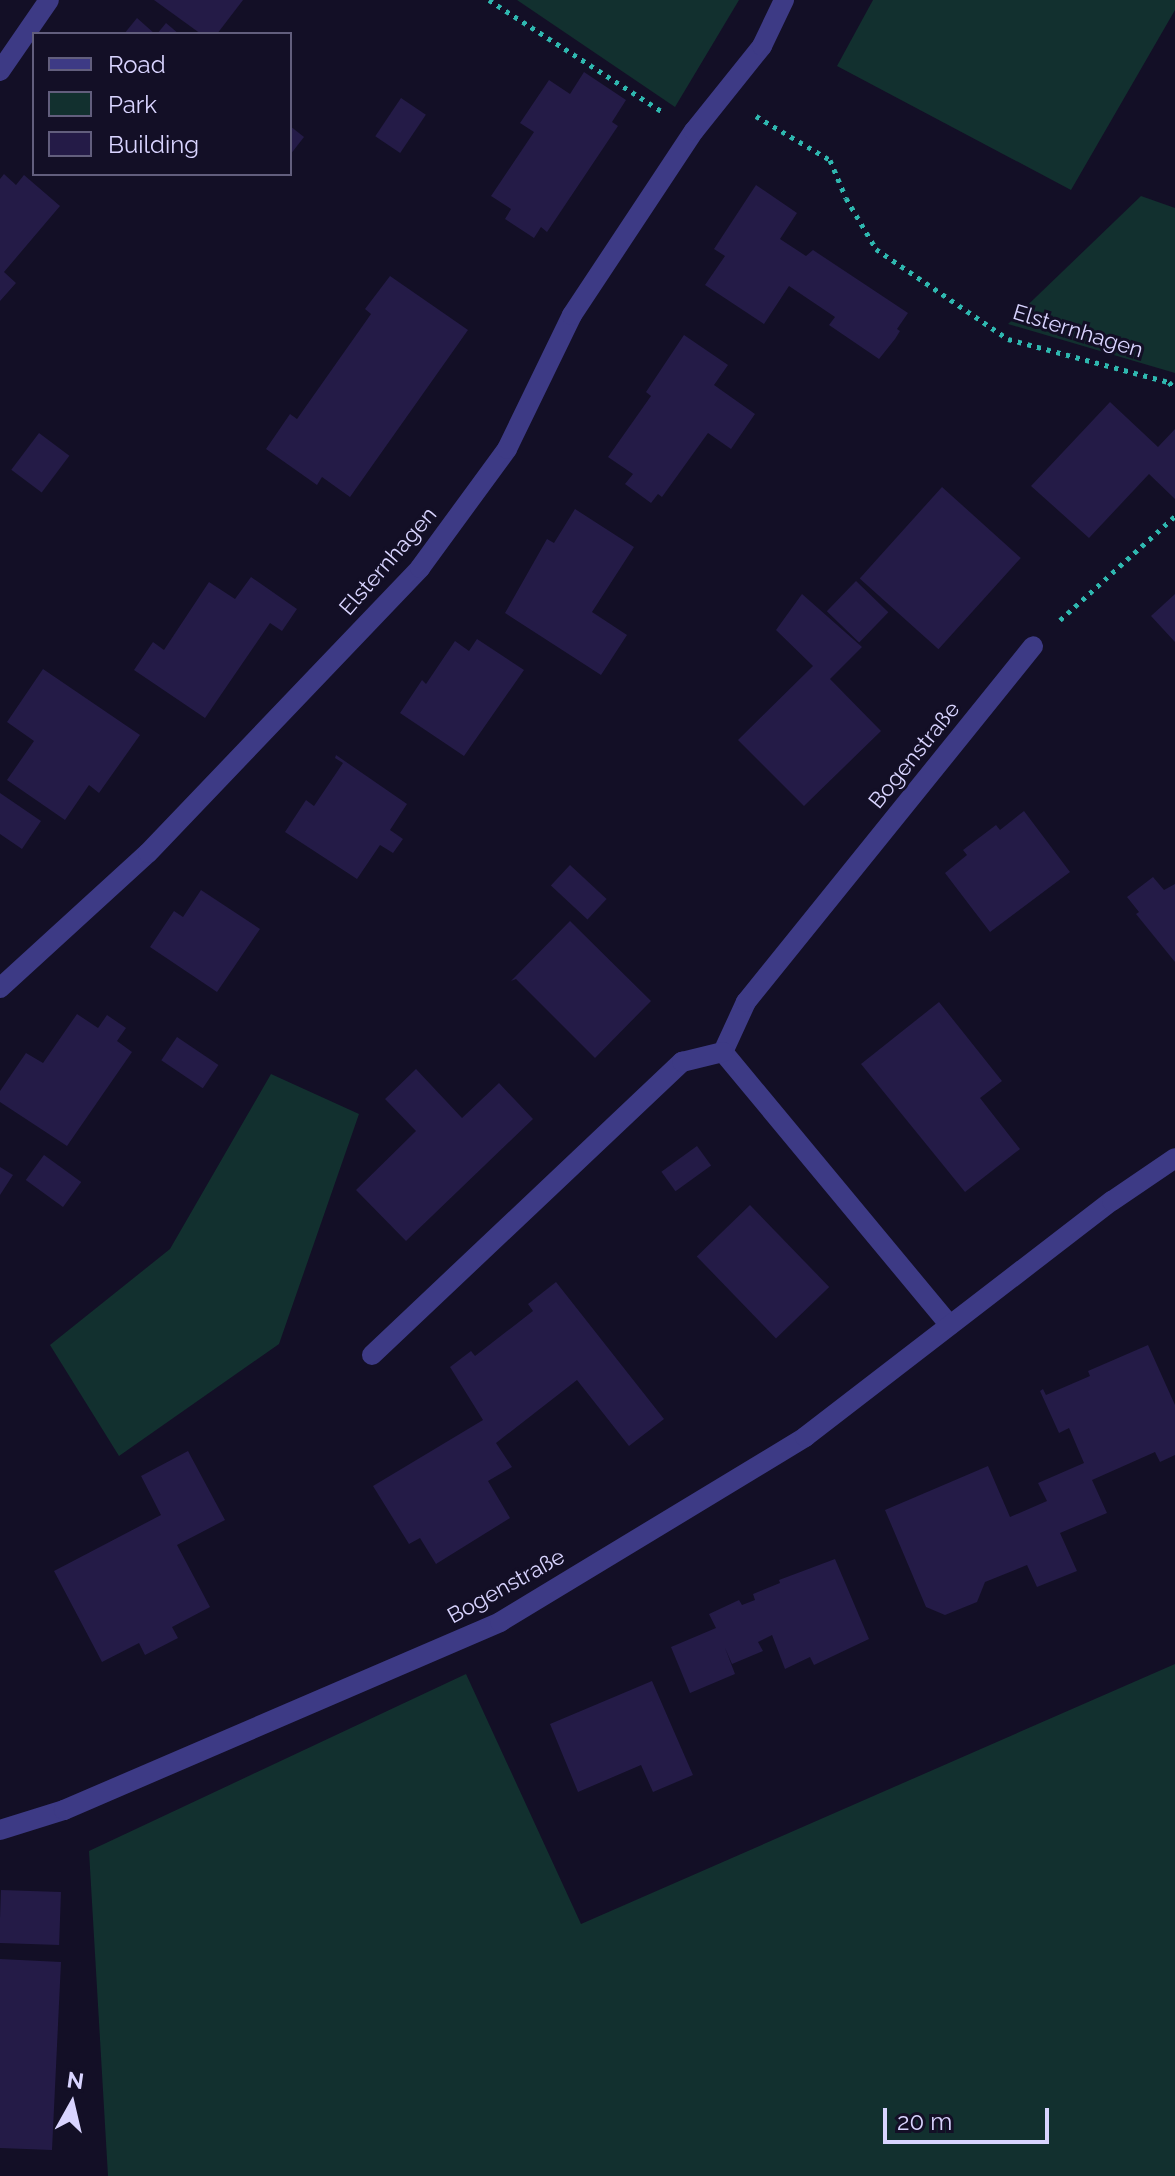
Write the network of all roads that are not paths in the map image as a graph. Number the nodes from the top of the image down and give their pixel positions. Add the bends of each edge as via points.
1 (49, 0) edge
2 (784, 0) edge
3 (0, 71) edge
4 (1033, 646) road end
5 (0, 988) edge
6 (723, 1052) junction
7 (1175, 1158) edge
8 (950, 1325) junction
9 (372, 1355) dead end
10 (0, 1830) edge

1 - 3 street
2 - 5 street, Elsternhagen via 762,46 694,131 572,315 507,449 420,568 148,853
4 - 6 street, Bogenstraße via 746,1002
6 - 8 street
6 - 9 street via 682,1062
7 - 8 street, Bogenstraße
8 - 10 street, Bogenstraße via 805,1437 500,1622 64,1810

